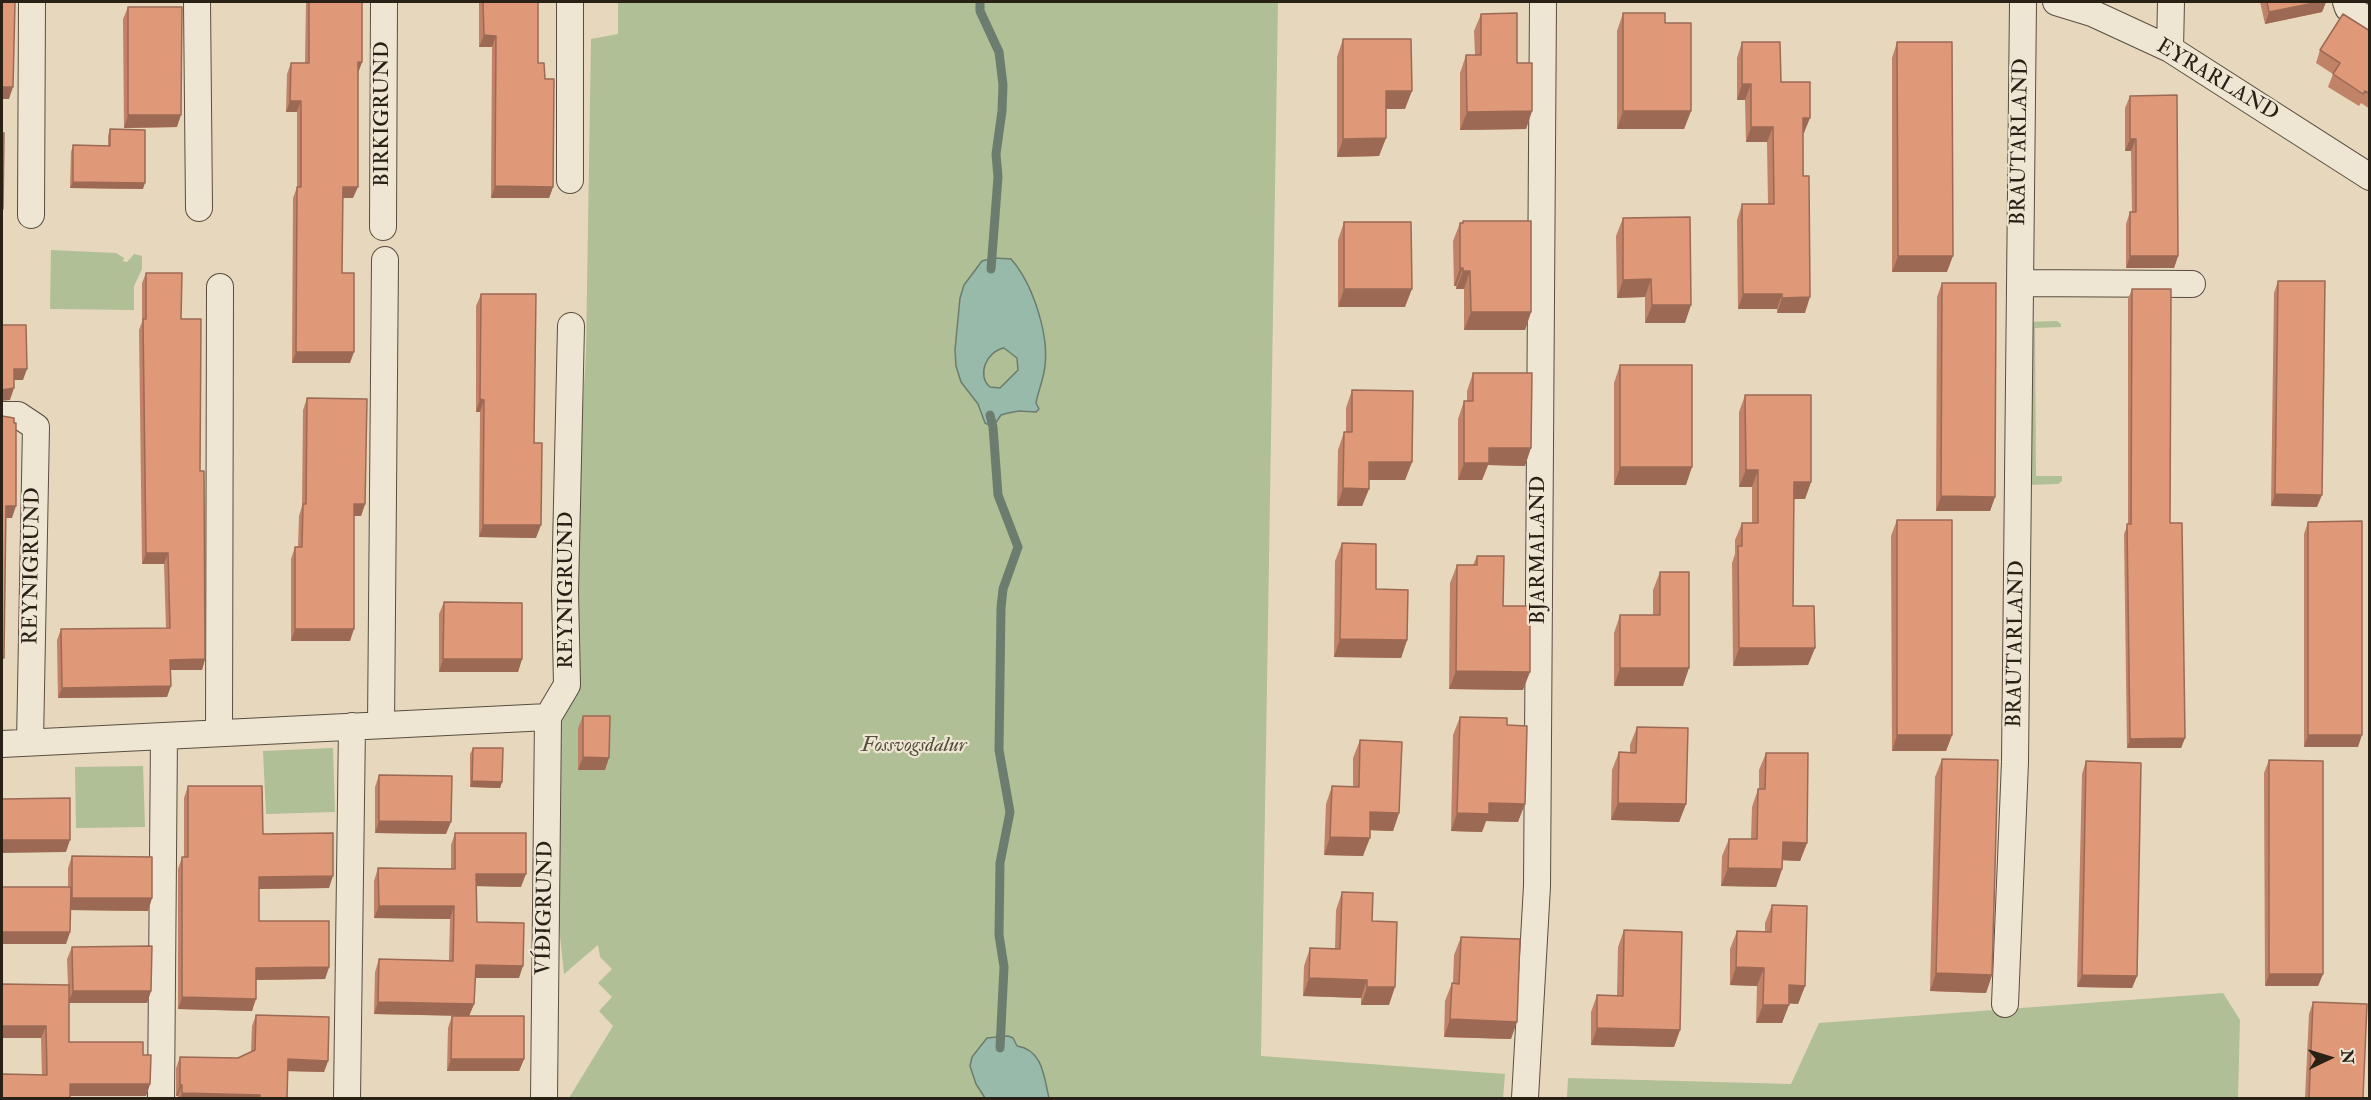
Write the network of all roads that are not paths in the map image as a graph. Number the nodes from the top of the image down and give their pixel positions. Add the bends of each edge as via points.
1 (32, 2) edge
2 (197, 2) edge
3 (384, 2) edge
4 (570, 2) edge
5 (1543, 2) edge
6 (2023, 2) edge
7 (2056, 2) edge
8 (2171, 2) edge
9 (2346, 2) edge
10 (2370, 21) edge
11 (2170, 49) junction
12 (2367, 169) edge
13 (570, 180) dead end
14 (199, 208) dead end
15 (31, 215) dead end
16 (383, 227) dead end
17 (385, 260) dead end
18 (2020, 283) junction
19 (2192, 284) dead end
20 (220, 287) dead end
21 (571, 326) dead end
22 (2, 415) edge
23 (548, 717) junction
24 (381, 725) junction
25 (352, 726) junction
26 (219, 733) junction
27 (164, 736) junction
28 (30, 742) junction
29 (2, 744) edge
30 (2005, 1004) dead end
31 (161, 1098) edge
32 (347, 1098) edge
33 (544, 1098) edge
34 (1525, 1098) edge

1 - 15 street
2 - 14 street
3 - 16 street, BIRKIGRUND
4 - 13 street
5 - 34 street, BJARMALAND via 1536,886
6 - 18 street, BRAUTARLAND
7 - 11 street, EYRARLAND via 2092,13
8 - 11 street
9 - 10 street via 2348,8
11 - 12 street, EYRARLAND
17 - 24 street
18 - 19 street
18 - 30 street, BRAUTARLAND via 2015,762
20 - 26 street
21 - 23 street, REYNIGRUND via 565,591 567,685
22 - 28 street, REYNIGRUND via 18,415 36,427
23 - 24 street
23 - 33 street, VÍÐIGRUND
24 - 25 street
25 - 26 street
25 - 32 street
26 - 27 street
27 - 28 street
27 - 31 street
28 - 29 street

